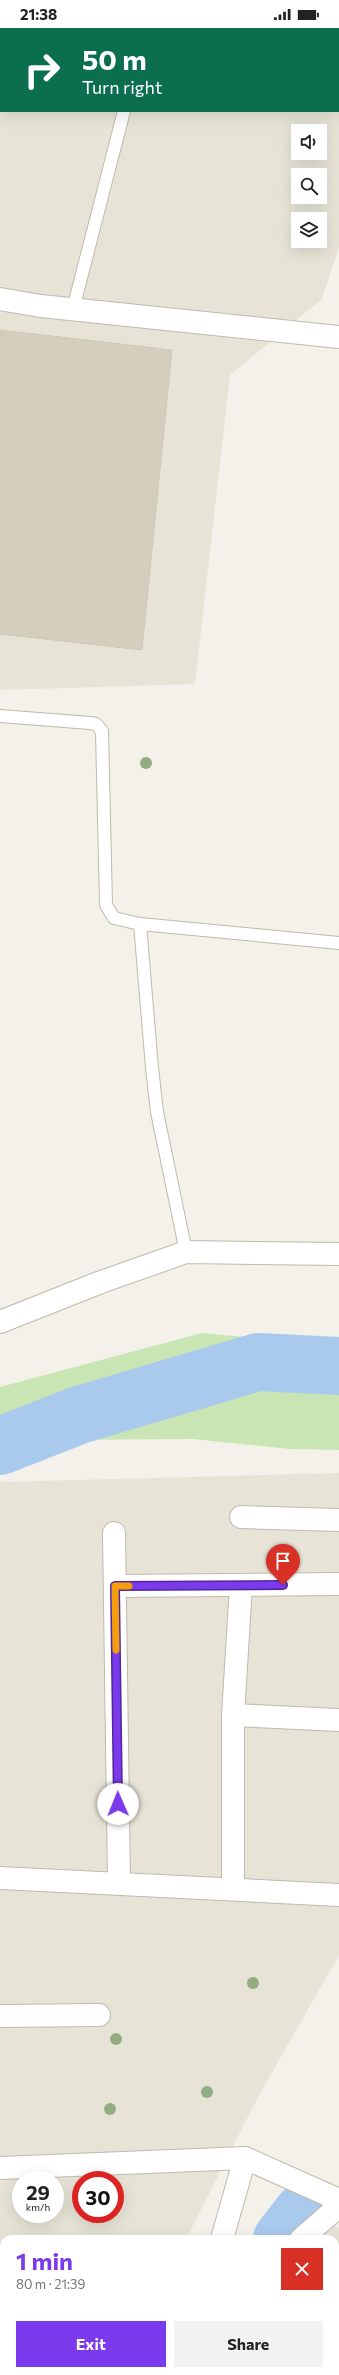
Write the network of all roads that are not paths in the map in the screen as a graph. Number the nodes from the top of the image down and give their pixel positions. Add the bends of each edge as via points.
1 (124, 112) edge
2 (0, 299) edge
3 (74, 309) junction
4 (339, 337) edge
5 (0, 716) edge
6 (140, 924) junction
7 (339, 943) edge
8 (186, 1252) junction
9 (339, 1254) edge
10 (0, 1322) edge
11 (242, 1518) dead end
12 (339, 1520) edge
13 (114, 1532) dead end
14 (339, 1584) edge
15 (241, 1585) junction
16 (115, 1586) junction
17 (233, 1715) junction
18 (339, 1720) edge
19 (0, 1878) edge
20 (119, 1882) junction
21 (233, 1888) junction
22 (339, 1895) edge
23 (99, 2015) dead end
24 (0, 2016) edge
25 (245, 2158) junction
26 (0, 2168) edge
27 (339, 2200) edge
28 (339, 2206) edge
29 (223, 2235) edge
30 (306, 2235) edge

1 - 3 lane
2 - 3 street
3 - 4 street
5 - 6 lane via 90,723 100,727 106,905 114,918
6 - 7 lane
6 - 8 lane via 158,1112
8 - 9 street
8 - 10 street
11 - 12 street
13 - 16 street
14 - 15 street
15 - 16 street
15 - 17 street
16 - 20 street
17 - 18 street
17 - 21 street
19 - 20 street
20 - 21 street
21 - 22 street
23 - 24 street
25 - 26 street
25 - 27 street
25 - 29 street
28 - 30 street

